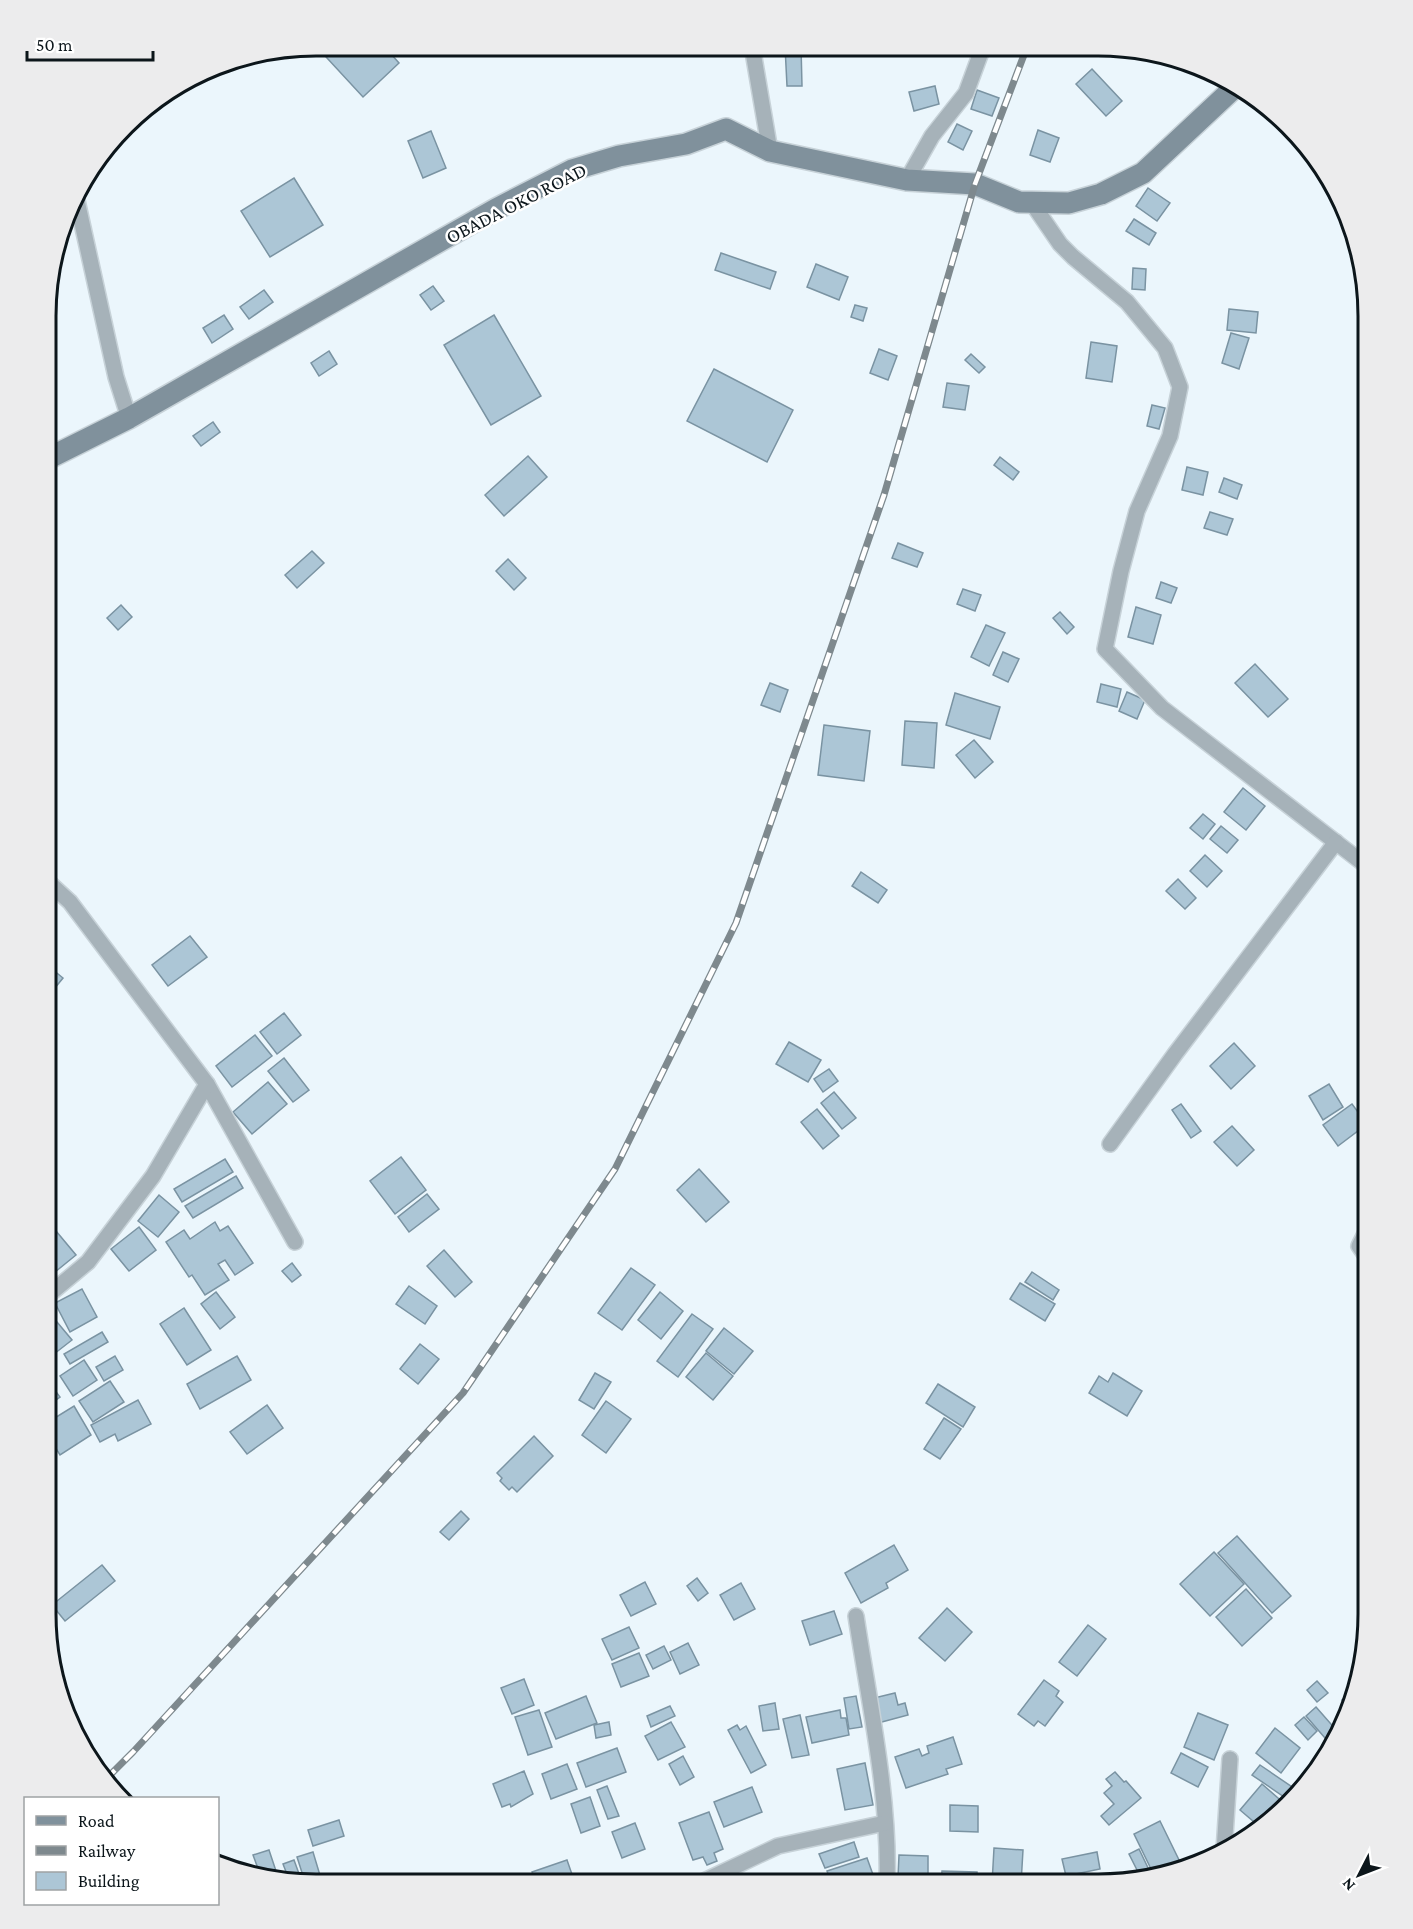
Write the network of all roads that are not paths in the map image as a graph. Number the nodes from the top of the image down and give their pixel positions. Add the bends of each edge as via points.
1 (754, 56) edge
2 (980, 56) edge
3 (1230, 92) edge
4 (770, 151) junction
5 (907, 180) junction
6 (1032, 203) junction
7 (79, 208) edge
8 (129, 418) junction
9 (56, 454) edge
10 (1336, 842) junction
11 (1358, 859) edge
12 (56, 889) edge
13 (207, 1084) junction
14 (1110, 1144) dead end
15 (295, 1242) dead end
16 (56, 1289) edge
17 (856, 1616) dead end
18 (1230, 1759) dead end
19 (885, 1822) junction
20 (1225, 1840) edge
21 (720, 1874) edge
22 (887, 1874) edge

1 - 4 street
2 - 5 street via 966,93 932,136
3 - 6 main road, OBADA OKO ROAD via 1143,173 1101,194 1069,203
4 - 5 main road, OBADA OKO ROAD
4 - 8 main road, OBADA OKO ROAD via 726,129 686,144 619,156 572,170 496,209
5 - 6 main road, OBADA OKO ROAD via 975,184 1019,202
6 - 10 street via 1060,244 1127,302 1165,348 1180,387 1170,436 1137,511 1106,648 1162,708
7 - 8 street
8 - 9 main road, OBADA OKO ROAD
10 - 11 street
10 - 14 street
12 - 13 street via 70,902
13 - 15 street
13 - 16 street via 153,1176 95,1254
17 - 19 street
18 - 20 street
19 - 21 street via 778,1846
19 - 22 street

